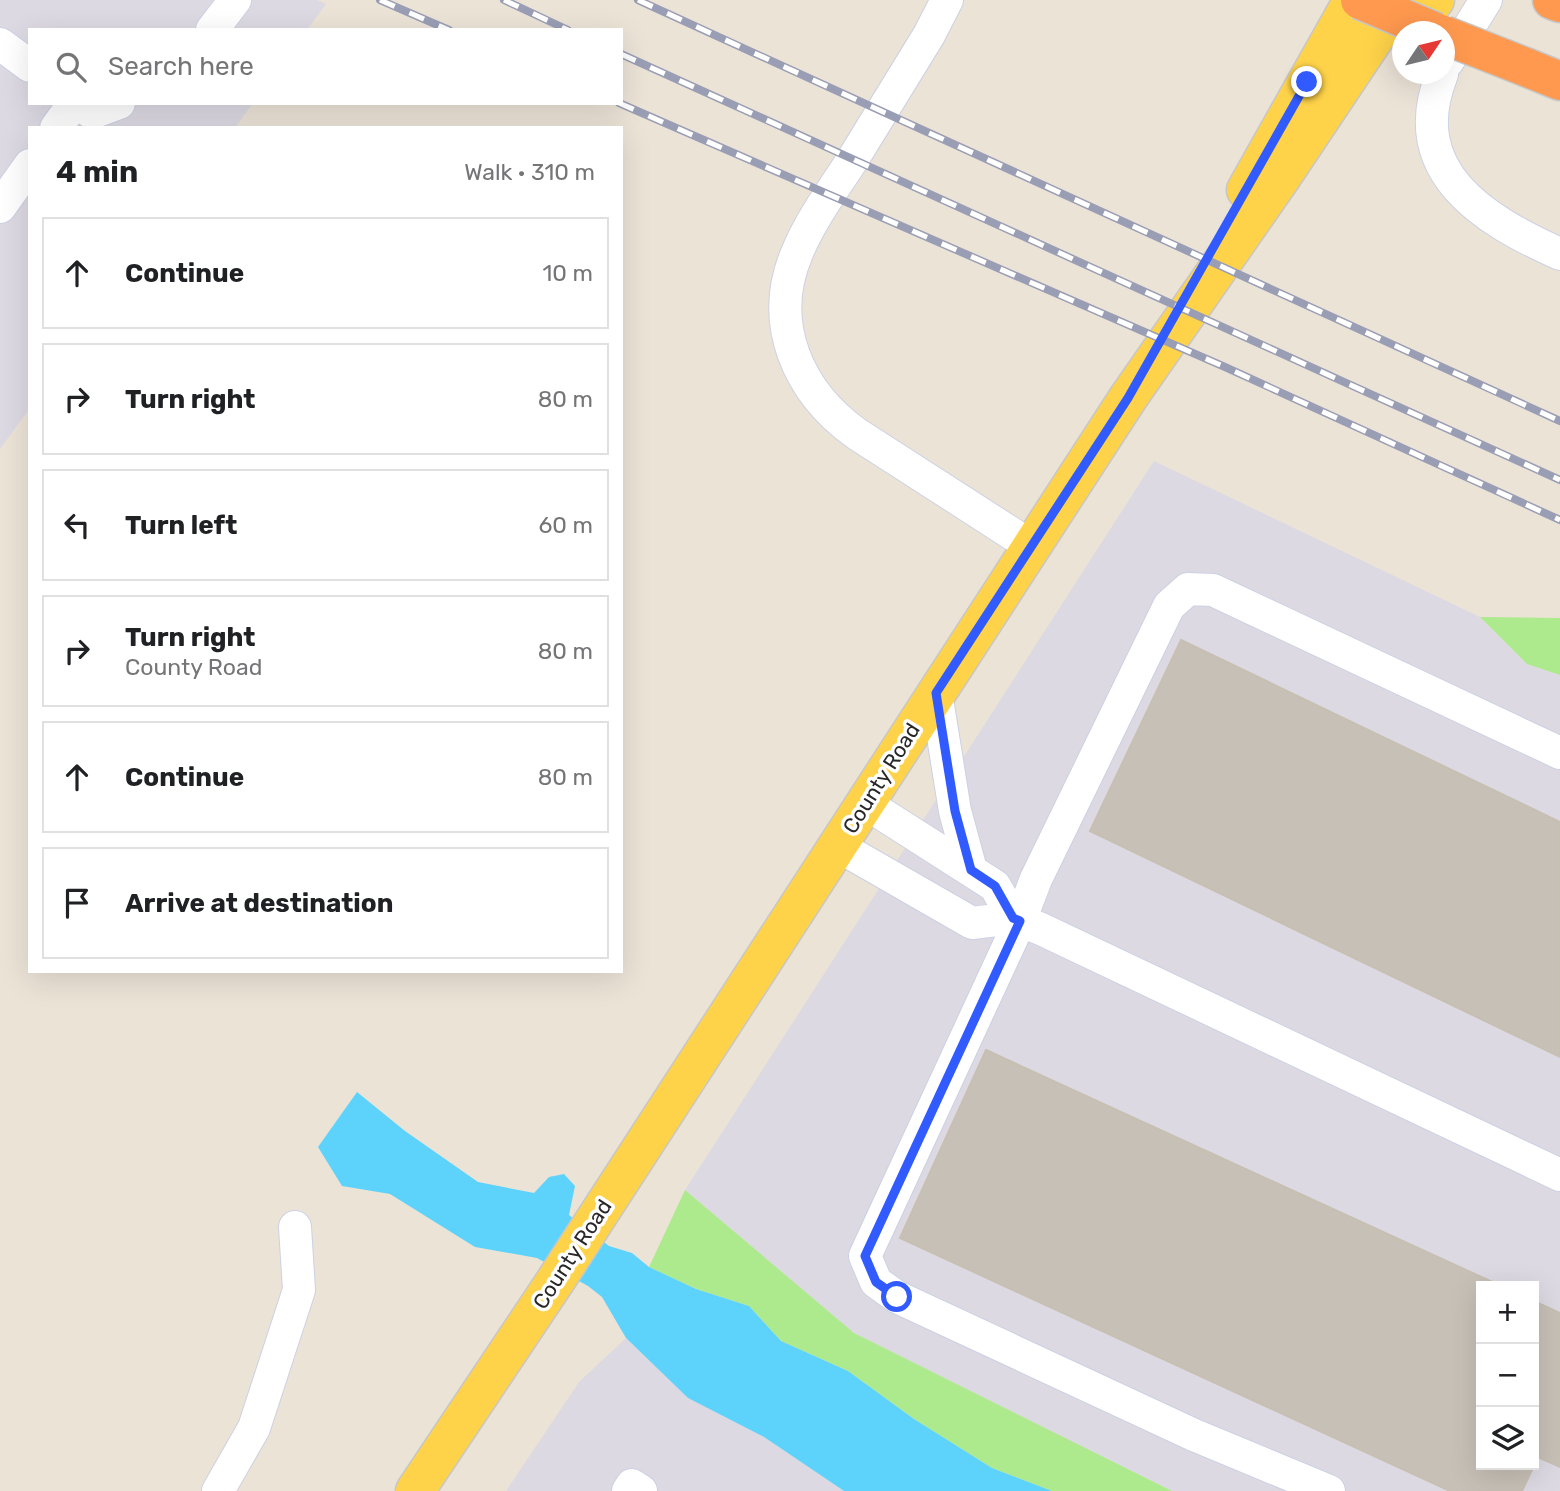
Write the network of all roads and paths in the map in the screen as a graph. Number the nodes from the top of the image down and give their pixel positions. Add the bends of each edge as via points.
1 (235, 0) edge
2 (947, 0) edge
3 (1353, 0) edge
4 (1360, 0) edge
5 (1400, 0) edge
6 (1435, 0) edge
7 (1486, 0) edge
8 (1552, 0) edge
9 (1560, 3) edge
10 (1410, 21) edge
11 (1419, 21) edge
12 (214, 28) edge
13 (1455, 39) edge
14 (0, 44) edge
15 (1455, 50) edge
16 (1392, 54) edge
17 (28, 65) edge
18 (1544, 74) edge
19 (1440, 84) edge
20 (73, 105) edge
21 (82, 105) edge
22 (114, 105) edge
23 (57, 126) edge
24 (28, 168) edge
25 (1282, 178) junction
26 (0, 207) edge
27 (1560, 254) edge
28 (1128, 398) junction
29 (1031, 546) junction
30 (936, 693) junction
31 (1560, 754) edge
32 (865, 803) junction
33 (838, 846) junction
34 (971, 870) junction
35 (1017, 920) junction
36 (1560, 1175) edge
37 (295, 1227) dead end
38 (218, 1491) edge
39 (415, 1491) edge
40 (628, 1491) edge
41 (641, 1491) edge
42 (1329, 1491) edge

1 - 12 lane
2 - 29 lane via 801,243 788,284 787,328 806,383 834,416
3 - 28 main road
4 - 10 highway, bridge
5 - 25 main road, County Road
6 - 11 main road
7 - 15 lane
8 - 9 highway
13 - 18 highway, bridge
14 - 17 lane
16 - 25 main road via 1359,97
19 - 27 lane via 1434,132 1451,179 1490,218
20 - 23 lane
21 - 22 lane via 92,113
24 - 26 lane
25 - 28 main road, County Road
28 - 29 main road, County Road
29 - 30 main road, County Road
30 - 32 main road, County Road
30 - 34 lane via 955,811
31 - 35 lane via 1213,590 1188,589 1169,606
32 - 33 main road, County Road
32 - 34 lane
33 - 35 lane via 972,923
33 - 39 main road, County Road
34 - 35 lane via 995,886
35 - 36 lane
35 - 42 lane via 865,1256 876,1282 897,1297 1195,1435
37 - 38 lane via 299,1290 254,1428
40 - 41 lane via 632,1485

